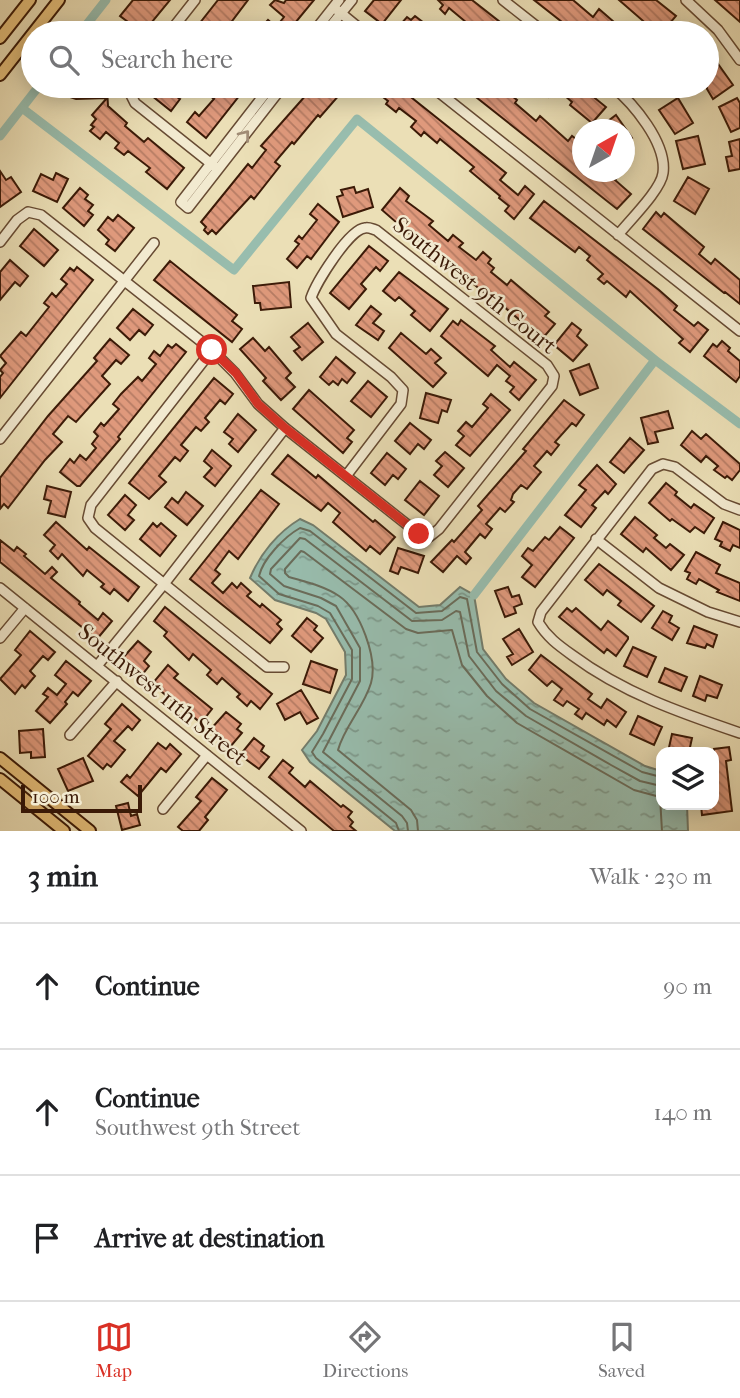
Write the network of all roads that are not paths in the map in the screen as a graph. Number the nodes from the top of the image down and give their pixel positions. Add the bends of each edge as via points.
1 (30, 0) edge
2 (59, 0) edge
3 (195, 0) edge
4 (352, 0) edge
5 (503, 0) edge
6 (686, 0) edge
7 (338, 7) edge
8 (42, 21) edge
9 (178, 21) edge
10 (325, 21) edge
11 (353, 21) edge
12 (530, 21) edge
13 (708, 21) edge
14 (719, 31) edge
15 (0, 37) edge
16 (21, 48) edge
17 (740, 60) edge
18 (0, 75) edge
19 (133, 98) edge
20 (261, 98) edge
21 (274, 98) edge
22 (446, 98) edge
23 (624, 98) edge
24 (210, 163) junction
25 (218, 169) junction
26 (618, 235) junction
27 (0, 242) edge
28 (155, 243) dead end
29 (125, 281) junction
30 (740, 331) edge
31 (212, 350) junction
32 (285, 428) junction
33 (0, 439) edge
34 (346, 476) junction
35 (740, 510) edge
36 (596, 539) junction
37 (164, 584) junction
38 (0, 588) edge
39 (25, 608) junction
40 (740, 622) edge
41 (0, 638) edge
42 (97, 666) junction
43 (284, 667) dead end
44 (117, 681) junction
45 (740, 733) edge
46 (70, 736) dead end
47 (207, 755) junction
48 (0, 758) edge
49 (0, 779) edge
50 (163, 809) dead end
51 (298, 830) edge
52 (64, 831) edge
53 (90, 831) edge

1 - 15 main road
2 - 8 main road
3 - 9 street
4 - 7 street
5 - 12 street
6 - 13 street
7 - 10 street
7 - 11 street
14 - 17 street
16 - 18 main road
19 - 24 street
20 - 24 street
25 -> 21 street
22 - 26 street
23 - 26 street via 652,132 663,173
24 - 25 street
24 - 25 street via 184,205
26 - 30 street
27 - 29 street via 28,212 41,215
28 - 29 street
29 - 31 street
29 - 33 street
31 - 32 street
31 - 37 street via 91,505 88,518
32 - 34 street
32 - 37 street
34 - 34 street, Southwest 9th Court via 401,404 403,390 336,334 311,298 316,283 346,243 365,228 376,230 547,365 554,376 552,386 429,537 419,534
35 - 36 street via 675,467 663,464 652,469
36 - 40 street via 660,588
36 - 45 street via 541,612 538,622 546,636 601,676 669,709
37 - 42 street
37 - 43 street via 267,667
38 - 39 street, Southwest 11th Street
39 - 41 street
39 - 42 street, Southwest 11th Street
42 - 44 street, Southwest 11th Street
44 - 46 street
44 - 47 street, Southwest 11th Street
47 - 50 street
47 - 51 street, Southwest 11th Street
48 - 53 main road
49 - 52 main road

